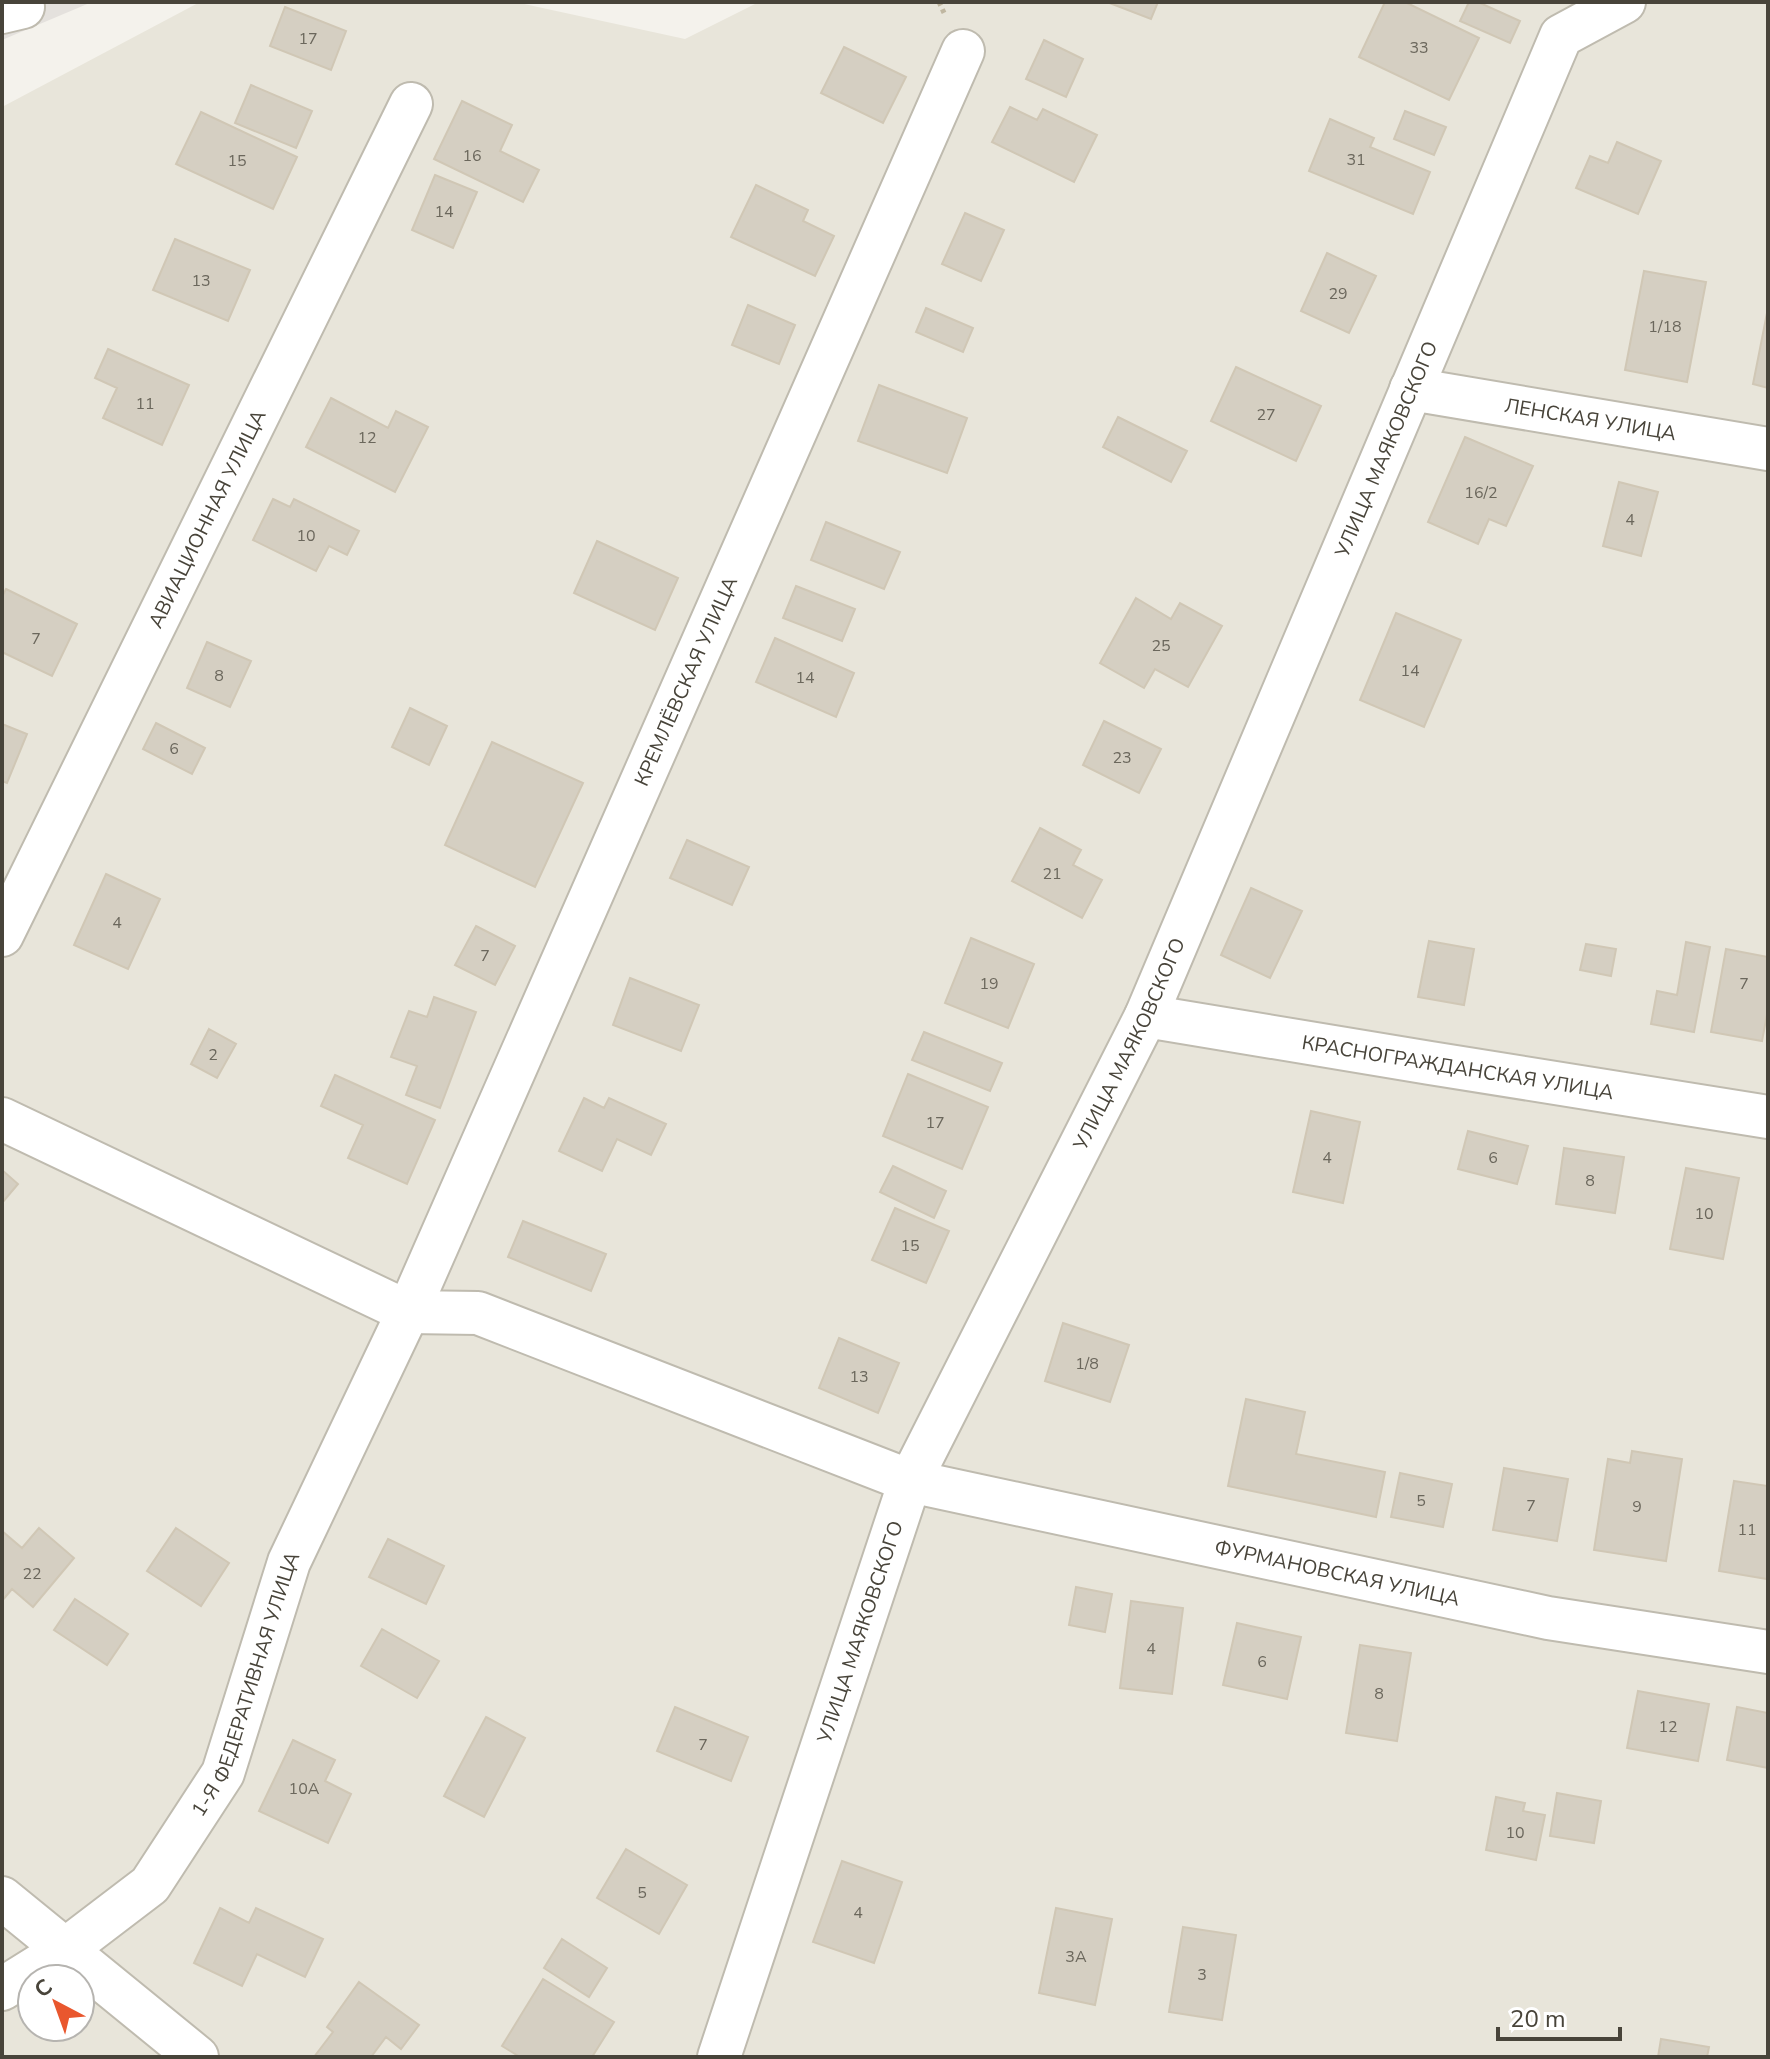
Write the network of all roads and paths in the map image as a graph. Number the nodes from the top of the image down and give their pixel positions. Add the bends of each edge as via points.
1 (1624, 2) edge
2 (963, 51) dead end
3 (411, 104) dead end
4 (1411, 389) junction
5 (1768, 449) edge
6 (2, 935) edge
7 (1146, 1016) junction
8 (1768, 1117) edge
9 (2, 1119) edge
10 (408, 1312) junction
11 (910, 1481) junction
12 (1768, 1652) edge
13 (2, 1898) edge
14 (66, 1949) junction
15 (2, 1989) edge
16 (197, 2057) edge
17 (719, 2057) edge

1 - 4 street, УЛИЦА МАЯКОВСКОГО via 1561,36
2 - 10 street, КРЕМЛЁВСКАЯ УЛИЦА
3 - 6 street, АВИАЦИОННАЯ УЛИЦА
4 - 5 street, ЛЕНСКАЯ УЛИЦА
4 - 7 street, УЛИЦА МАЯКОВСКОГО
7 - 8 street, КРАСНОГРАЖДАНСКАЯ УЛИЦА
7 - 11 street, УЛИЦА МАЯКОВСКОГО
9 - 10 street
10 - 11 street, ФУРМАНОВСКАЯ УЛИЦА via 478,1313
10 - 14 street, 1-Я ФЕДЕРАТИВНАЯ УЛИЦА via 289,1562 223,1773 150,1885
11 - 12 street, ФУРМАНОВСКАЯ УЛИЦА via 1548,1618
11 - 17 street, УЛИЦА МАЯКОВСКОГО
13 - 14 street
14 - 15 street, 1-Я ФЕДЕРАТИВНАЯ УЛИЦА
14 - 16 street

